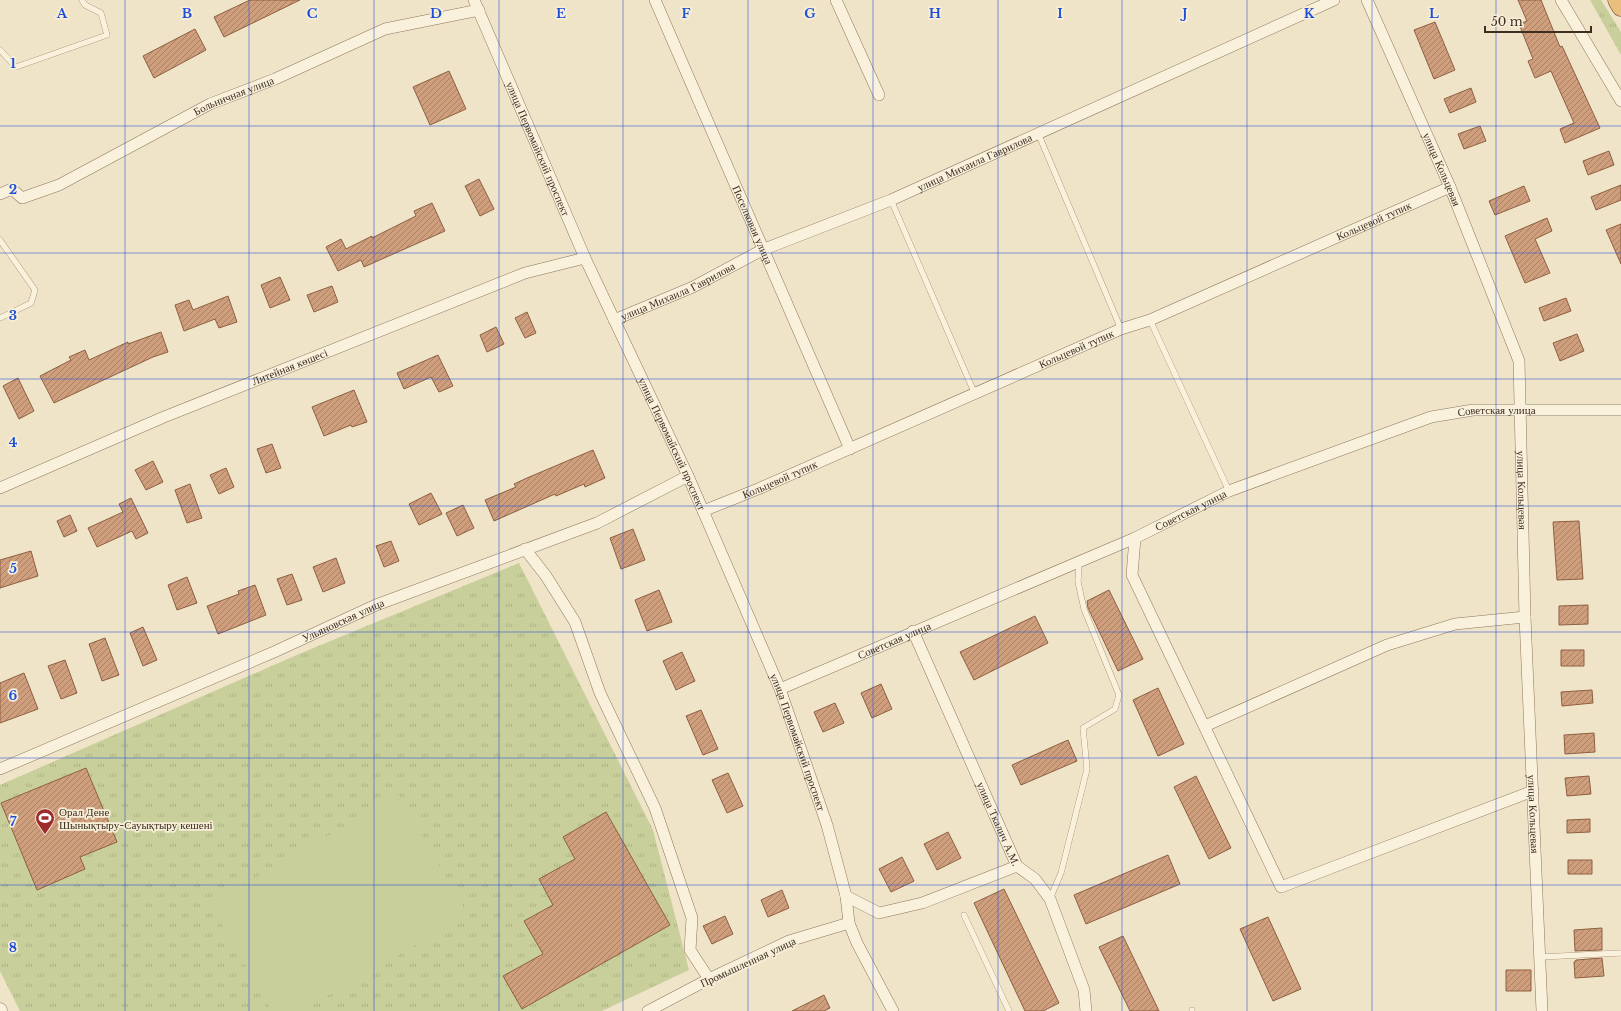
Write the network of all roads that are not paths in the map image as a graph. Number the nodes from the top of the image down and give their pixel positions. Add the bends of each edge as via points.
1 (82, 0) edge
2 (655, 0) edge
3 (836, 0) edge
4 (1334, 0) edge
5 (1367, 0) edge
6 (1561, 0) edge
7 (1617, 0) edge
8 (477, 5) edge
9 (1621, 7) edge
10 (0, 50) edge
11 (879, 95) dead end
12 (1621, 101) edge
13 (1038, 133) junction
14 (1450, 187) junction
15 (0, 194) edge
16 (890, 200) junction
17 (0, 240) edge
18 (762, 250) junction
19 (585, 258) junction
20 (0, 318) edge
21 (614, 320) junction
22 (1150, 320) junction
23 (1121, 329) junction
24 (974, 392) junction
25 (1621, 410) edge
26 (1519, 411) junction
27 (850, 449) junction
28 (688, 476) junction
29 (0, 488) edge
30 (1229, 491) junction
31 (703, 511) junction
32 (1135, 538) junction
33 (525, 549) junction
34 (1079, 562) junction
35 (1525, 617) junction
36 (913, 631) junction
37 (780, 689) junction
38 (1205, 726) junction
39 (0, 769) edge
40 (1533, 791) junction
41 (1017, 866) junction
42 (846, 896) junction
43 (1050, 899) junction
44 (964, 914) dead end
45 (849, 923) junction
46 (1621, 953) edge
47 (1541, 957) junction
48 (709, 979) junction
49 (648, 1011) edge
50 (894, 1011) edge
51 (1009, 1011) edge
52 (1086, 1011) edge
53 (1542, 1011) edge

1 - 10 lane via 101,13 107,35 16,67
2 - 18 street, Поселковая улица
3 - 11 street
4 - 13 street, улица Михаила Гаврилова
5 - 14 street, улица Кольцевая
6 - 12 street
7 - 9 highway
8 - 15 street, Больничная улица via 385,29 275,80 210,104 59,185 22,198 12,188
8 - 19 street, улица Первомайский проспект
13 - 16 street, улица Михаила Гаврилова
13 - 23 lane
14 - 22 street, Кольцевой тупик
14 - 26 street, улица Кольцевая via 1519,361
16 - 18 street, улица Михаила Гаврилова
16 - 24 lane
17 - 20 lane via 35,290 31,303
18 - 21 street, улица Михаила Гаврилова via 693,287
18 - 27 street, Поселковая улица
19 - 21 street, улица Первомайский проспект
19 - 29 street, Литейная көшесі via 525,273 171,414
21 - 28 street, улица Первомайский проспект
22 - 23 street, Кольцевой тупик
22 - 30 lane
23 - 24 street, Кольцевой тупик
24 - 27 street, Кольцевой тупик
25 - 26 street, Советская улица
26 - 30 street, Советская улица via 1473,410 1431,417
26 - 35 street, улица Кольцевая
27 - 31 street, Кольцевой тупик via 758,490
28 - 31 street, улица Первомайский проспект
28 - 33 street, Ульяновская улица via 597,523
30 - 32 street, Советская улица
31 - 37 street, улица Первомайский проспект
32 - 34 street, Советская улица
32 - 38 street via 1132,575
33 - 39 street, Ульяновская улица via 376,605 267,655
33 - 48 street via 546,576 575,622 600,693 655,808 692,918 690,950
34 - 36 street, Советская улица
34 - 43 lane via 1078,582 1084,609 1119,695 1115,709 1083,728 1087,769 1061,873
35 - 38 street via 1455,624 1388,645
35 - 40 street, улица Кольцевая
36 - 37 street, Советская улица
36 - 41 street, улица Ткалич А.М.
37 - 42 street, улица Первомайский проспект via 828,825
38 - 40 street via 1281,887
40 - 47 street, улица Кольцевая
41 - 42 street via 922,904 879,913
41 - 43 street, улица Ткалич А.М. via 1035,878
42 - 45 street
43 - 52 street, улица Ткалич А.М. via 1084,990
44 - 51 lane
45 - 48 street, Промышленная улица via 789,941
45 - 50 street
46 - 47 lane
47 - 53 street, улица Кольцевая
48 - 49 street, Промышленная улица

